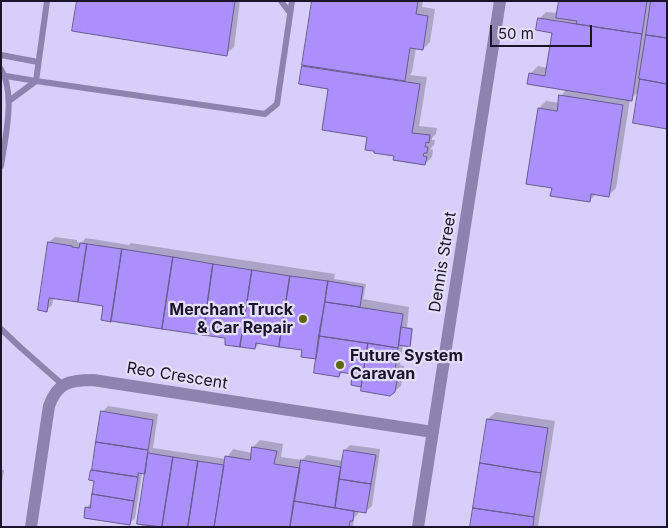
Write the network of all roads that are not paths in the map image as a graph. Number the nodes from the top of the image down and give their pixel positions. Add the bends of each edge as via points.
1 (48, 1) edge
2 (281, 1) edge
3 (292, 1) edge
4 (500, 1) edge
5 (290, 13) junction
6 (1, 55) edge
7 (38, 62) junction
8 (1, 69) edge
9 (6, 76) junction
10 (36, 81) junction
11 (9, 101) junction
12 (1, 166) edge
13 (1, 329) edge
14 (63, 385) junction
15 (433, 432) junction
16 (30, 527) edge
17 (418, 527) edge

1 - 7 lane
2 - 5 lane
3 - 5 lane
4 - 15 street, Dennis Street
5 - 10 lane via 277,104 265,114
6 - 7 lane
7 - 10 lane
8 - 9 lane
9 - 10 lane
9 - 11 lane
10 - 11 lane
11 - 12 lane
13 - 14 lane
14 - 15 street, Reo Crescent via 93,380
14 - 16 street via 49,406
15 - 17 street, Dennis Street

